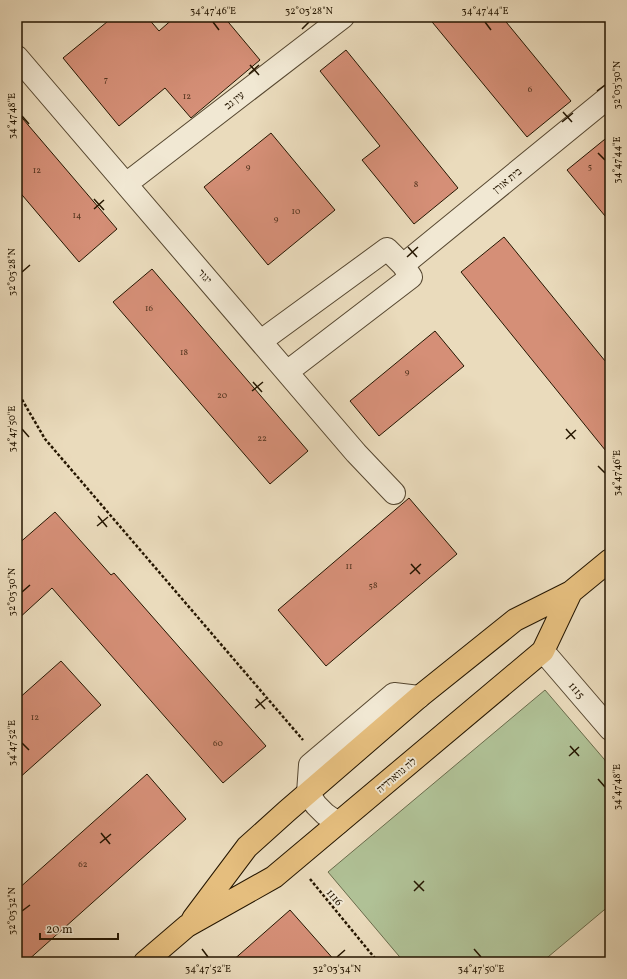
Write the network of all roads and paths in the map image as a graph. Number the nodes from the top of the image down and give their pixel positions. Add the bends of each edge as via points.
1 (343, 17) edge
2 (17, 57) edge
3 (610, 96) edge
4 (126, 184) junction
5 (403, 265) junction
6 (261, 341) junction
7 (287, 372) junction
8 (17, 391) edge
9 (394, 493) dead end
10 (610, 560) edge
11 (571, 592) junction
12 (543, 651) junction
13 (419, 697) junction
14 (610, 729) edge
15 (310, 765) junction
16 (308, 793) junction
17 (338, 823) junction
18 (294, 860) junction
19 (187, 926) junction
20 (145, 962) edge
21 (378, 962) edge

1 - 4 street, עין גב
2 - 4 street, יגור
3 - 5 street, בית אורן
4 - 6 street, יגור
5 - 6 street via 387,249
5 - 7 street via 411,277
6 - 7 street, יגור
7 - 9 street, יגור
8 - 15 path via 45,439 309,748
10 - 11 main road, לה גווארדיה
11 - 12 main road, לה גווארדיה
11 - 13 main road, לה גווארדיה via 514,620
12 - 14 street, 1115
12 - 17 main road, לה גווארדיה
13 - 15 street via 394,694
13 - 16 main road, לה גווארדיה
15 - 16 street
16 - 17 street via 316,805
16 - 19 main road, לה גווארדיה via 247,847
17 - 18 main road, לה גווארדיה
18 - 19 main road, לה גווארדיה via 274,877
18 - 21 path, 1116
19 - 20 main road, לה גווארדיה

